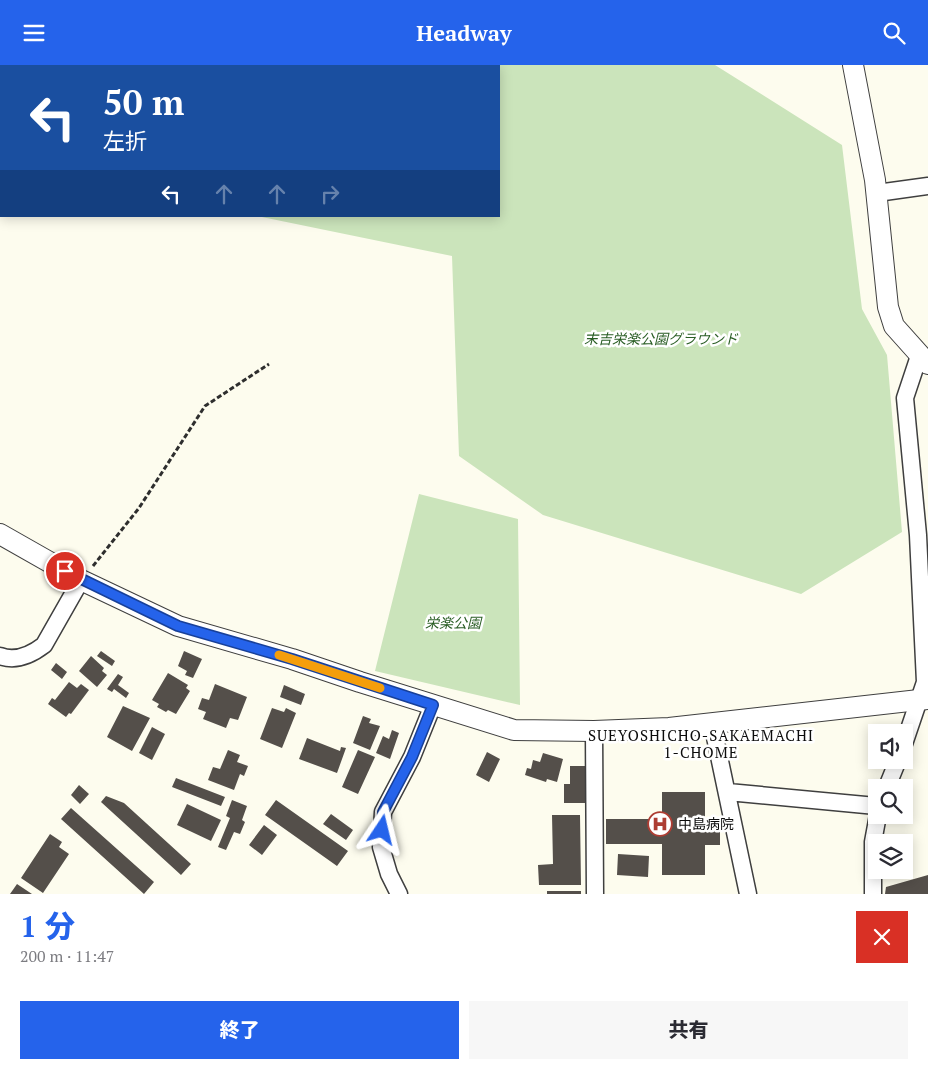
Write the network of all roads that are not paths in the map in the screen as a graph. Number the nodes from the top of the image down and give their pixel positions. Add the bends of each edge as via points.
1 (853, 65) edge
2 (928, 186) edge
3 (877, 193) junction
4 (923, 360) edge
5 (0, 534) edge
6 (81, 580) junction
7 (0, 657) edge
8 (924, 699) edge
9 (433, 705) junction
10 (712, 723) junction
11 (913, 724) edge
12 (594, 731) junction
13 (728, 792) junction
14 (868, 806) edge
15 (876, 824) edge
16 (400, 894) edge
17 (595, 894) edge
18 (748, 894) edge
19 (872, 894) edge

1 - 3 street
2 - 3 street
3 - 4 street via 888,307 894,326
4 - 8 street via 905,398 918,535
5 - 6 street
6 - 7 street via 44,645 20,657
6 - 9 street via 178,626
8 - 10 street
8 - 11 street
9 - 12 street via 514,730
9 - 16 street via 412,757 383,812 381,847 389,874
10 - 12 street
10 - 13 street
12 - 17 street
13 - 14 street
13 - 18 street
15 - 19 street

